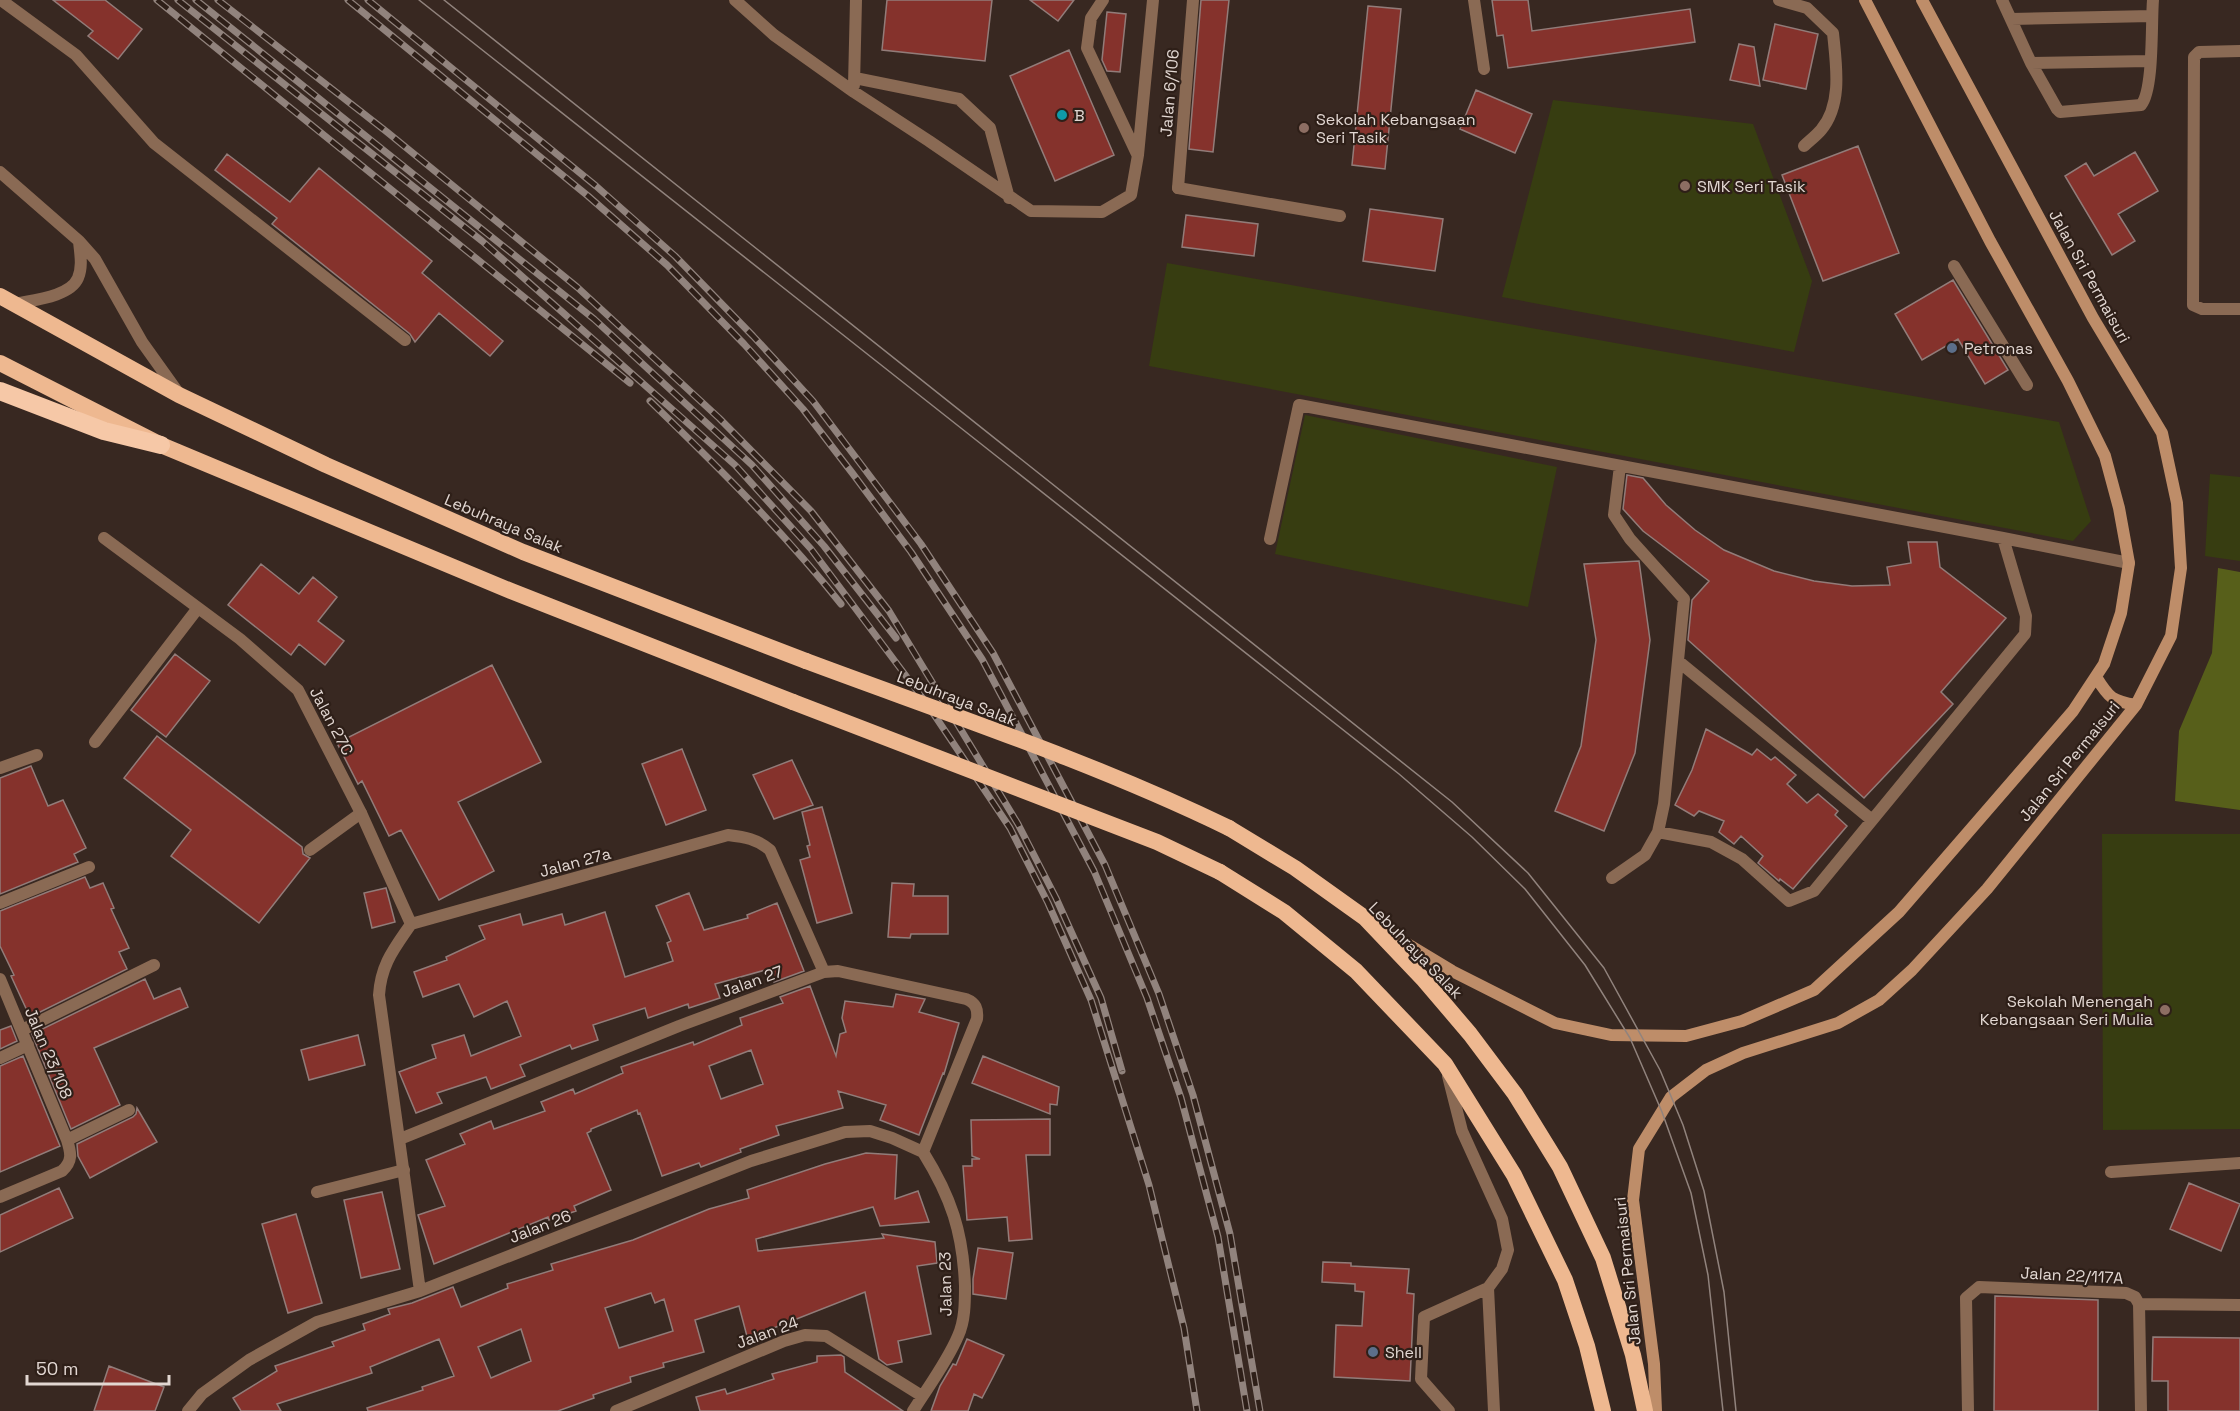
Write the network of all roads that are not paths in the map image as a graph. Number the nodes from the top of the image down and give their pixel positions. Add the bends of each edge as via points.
1 (1, 0) edge
2 (735, 0) edge
3 (856, 0) edge
4 (1103, 0) edge
5 (1153, 0) edge
6 (1193, 0) edge
7 (1474, 0) edge
8 (1779, 0) edge
9 (1865, 0) edge
10 (1923, 0) edge
11 (2002, 0) edge
12 (2152, 0) edge
13 (749, 6) edge
14 (2152, 16) junction
15 (2011, 19) junction
16 (2240, 51) edge
17 (2150, 61) junction
18 (2031, 63) junction
19 (1484, 69) dead end
20 (855, 78) junction
21 (854, 92) junction
22 (1804, 146) dead end
23 (1138, 155) junction
24 (0, 172) edge
25 (1009, 198) junction
26 (1340, 216) dead end
27 (79, 241) junction
28 (1954, 266) dead end
29 (7, 300) edge
30 (2240, 309) edge
31 (405, 340) dead end
32 (0, 363) edge
33 (2027, 385) dead end
34 (0, 391) edge
35 (179, 395) junction
36 (161, 445) junction
37 (1620, 466) junction
38 (104, 538) dead end
39 (2003, 538) junction
40 (1270, 539) dead end
41 (2129, 563) junction
42 (198, 608) junction
43 (1678, 661) junction
44 (2096, 677) junction
45 (2136, 705) junction
46 (95, 742) dead end
47 (37, 755) dead end
48 (0, 768) edge
49 (361, 813) junction
50 (1872, 820) junction
51 (1658, 832) junction
52 (310, 850) dead end
53 (89, 867) dead end
54 (1612, 878) dead end
55 (0, 903) edge
56 (1365, 918) junction
57 (411, 924) junction
58 (154, 964) dead end
59 (824, 972) junction
60 (0, 978) edge
61 (21, 1030) junction
62 (28, 1045) junction
63 (0, 1058) edge
64 (1445, 1064) junction
65 (129, 1110) dead end
66 (400, 1139) junction
67 (68, 1140) junction
68 (923, 1152) junction
69 (2240, 1163) edge
70 (404, 1170) junction
71 (2111, 1172) dead end
72 (317, 1192) dead end
73 (0, 1197) edge
74 (1488, 1288) junction
75 (420, 1291) junction
76 (2139, 1304) junction
77 (2240, 1305) edge
78 (922, 1396) junction
79 (188, 1411) edge
80 (616, 1411) edge
81 (913, 1411) edge
82 (1449, 1411) edge
83 (1494, 1411) edge
84 (1603, 1411) edge
85 (1645, 1411) edge
86 (1656, 1411) edge
87 (1968, 1411) edge
88 (2141, 1411) edge

1 - 31 street via 76,55 154,143
2 - 13 street
3 - 20 street
4 - 23 street via 1091,18 1087,48
5 - 23 street
6 - 26 street, Jalan 6/106 via 1178,188
7 - 19 street
8 - 22 street via 1807,8 1833,33 1833,107 1822,129
9 - 41 main road, Jalan Sri Permaisuri via 2105,456
10 - 45 main road, Jalan Sri Permaisuri via 2093,318 2162,433 2177,504 2181,567 2171,636
11 - 15 street
12 - 14 street
13 - 21 street via 774,35
14 - 15 street
14 - 17 street
15 - 18 street
16 - 30 street via 2199,52 2194,57 2193,305 2202,309
17 - 18 street
17 - 18 street via 2146,99 2141,105 2060,112
20 - 21 street
20 - 25 street via 960,99 990,128
21 - 25 street
23 - 25 street via 1131,195 1101,212 1030,211
24 - 27 street
27 - 29 street via 78,280 62,293
27 - 35 street via 95,259 147,350
28 - 33 street
29 - 35 highway, Lebuhraya Salak
32 - 36 highway
34 - 36 highway via 104,431
35 - 56 highway, Lebuhraya Salak, bridge via 523,552 1176,802 1295,868
36 - 64 highway, bridge via 511,591 1157,842 1220,872 1284,912 1356,970
37 - 39 street
37 - 40 street via 1299,405
37 - 43 street via 1614,516 1684,599
38 - 42 street, Jalan 27C
39 - 41 street
39 - 50 street via 2026,616 2025,634
41 - 44 main road, Jalan Sri Permaisuri via 2121,613
42 - 46 street
42 - 49 street, Jalan 27C via 298,690
43 - 50 street
43 - 51 street
44 - 45 main road via 2116,702
44 - 56 main road, Jalan Sri Permaisuri via 2073,711 1899,912 1814,990 1743,1021 1686,1036 1611,1035 1556,1023 1452,970
45 - 86 main road, Jalan Sri Permaisuri via 1987,889 1879,1000 1838,1023 1743,1053 1706,1070 1671,1097 1640,1149 1633,1200 1654,1364
47 - 48 street
49 - 52 street
49 - 57 street, Jalan 27C
50 - 51 street via 1814,891 1789,900 1743,859 1711,842
51 - 54 street via 1646,855
53 - 55 street
56 - 85 highway, Lebuhraya Salak via 1470,1034 1515,1094 1560,1167 1603,1258 1633,1355
57 - 59 street, Jalan 27a via 728,835 748,837 770,850
57 - 66 street via 388,958 380,976 379,995
58 - 61 street
59 - 66 street, Jalan 27
59 - 68 street, Jalan 27 via 838,971 974,1002 977,1019
60 - 61 street, Jalan 23/108
61 - 62 street, Jalan 23/108
62 - 63 street
62 - 67 street, Jalan 23/108
64 - 74 street via 1462,1131 1502,1219 1508,1250 1502,1269
64 - 84 highway via 1514,1175 1565,1280
65 - 67 street
66 - 70 street
67 - 73 street via 71,1156 62,1171
68 - 75 street, Jalan 26 via 870,1131 845,1132 751,1161
68 - 78 street, Jalan 23 via 941,1180 956,1217 964,1260 965,1301 959,1335
69 - 71 street
70 - 72 street
70 - 75 street
74 - 82 street via 1424,1317 1421,1379
74 - 83 street
75 - 79 street, Jalan 26 via 317,1322 249,1360 202,1394
76 - 77 street, Jalan 22/117A
76 - 87 street, Jalan 22/117A via 2126,1293 1979,1287 1971,1292 1966,1298
76 - 88 street
78 - 80 street, Jalan 24 via 826,1336 815,1334 784,1341
78 - 81 street, Jalan 23

